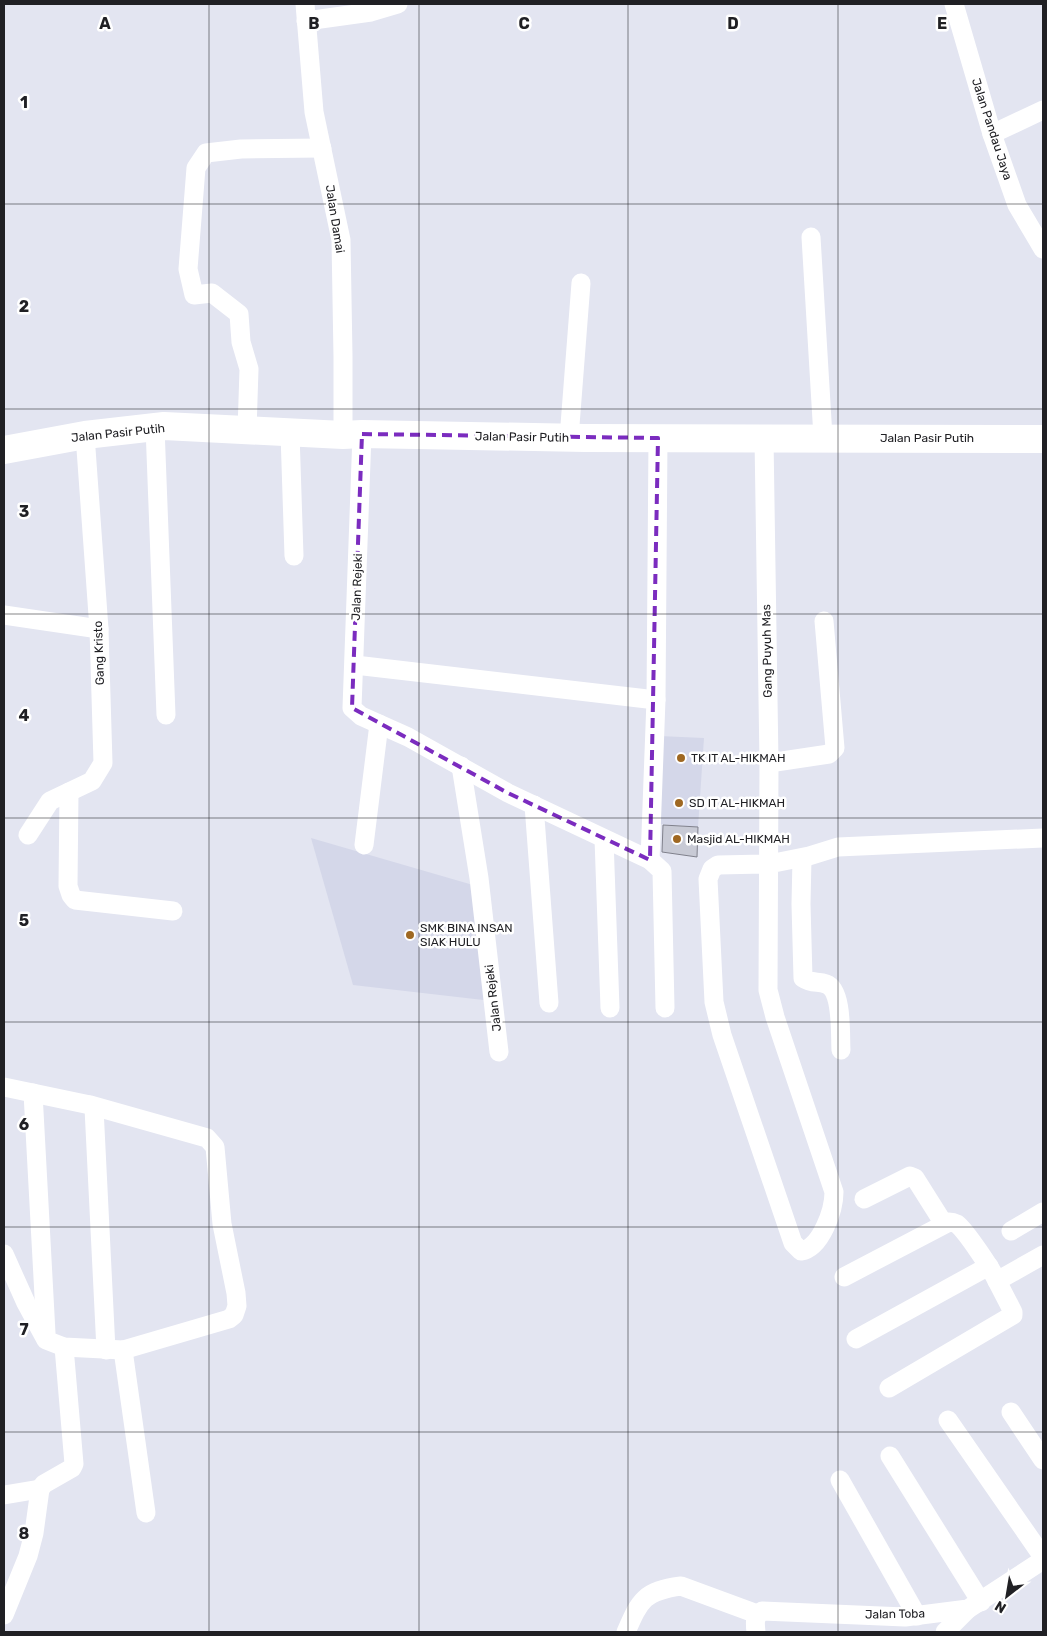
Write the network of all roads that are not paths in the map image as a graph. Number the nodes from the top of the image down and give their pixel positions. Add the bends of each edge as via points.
1 (398, 4) edge
2 (954, 4) edge
3 (306, 12) edge
4 (1043, 110) edge
5 (992, 134) junction
6 (322, 148) junction
7 (811, 236) dead end
8 (1041, 242) edge
9 (581, 283) dead end
10 (155, 427) junction
11 (247, 430) junction
12 (290, 433) junction
13 (85, 435) junction
14 (353, 435) junction
15 (823, 437) junction
16 (568, 438) junction
17 (658, 438) junction
18 (764, 438) junction
19 (1043, 439) edge
20 (4, 450) edge
21 (294, 556) dead end
22 (4, 615) edge
23 (824, 620) dead end
24 (99, 629) junction
25 (355, 665) junction
26 (656, 700) junction
27 (166, 715) dead end
28 (379, 724) junction
29 (769, 763) junction
30 (461, 766) junction
31 (69, 792) junction
32 (534, 805) junction
33 (28, 836) dead end
34 (1043, 838) edge
35 (604, 839) junction
36 (364, 845) dead end
37 (802, 858) junction
38 (650, 860) junction
39 (769, 864) junction
40 (173, 911) dead end
41 (549, 1003) dead end
42 (610, 1008) dead end
43 (666, 1008) dead end
44 (841, 1050) dead end
45 (499, 1052) dead end
46 (4, 1087) edge
47 (33, 1094) junction
48 (90, 1105) junction
49 (864, 1199) dead end
50 (1043, 1212) edge
51 (944, 1224) junction
52 (1011, 1231) dead end
53 (4, 1254) edge
54 (1043, 1255) edge
55 (993, 1273) junction
56 (844, 1277) dead end
57 (856, 1339) dead end
58 (46, 1340) junction
59 (64, 1347) junction
60 (115, 1350) junction
61 (889, 1388) dead end
62 (1011, 1412) dead end
63 (948, 1420) dead end
64 (890, 1456) dead end
65 (1043, 1460) edge
66 (840, 1480) dead end
67 (40, 1489) junction
68 (4, 1495) edge
69 (146, 1513) dead end
70 (1043, 1559) edge
71 (974, 1606) junction
72 (4, 1614) edge
73 (917, 1616) junction
74 (759, 1619) edge
75 (626, 1632) edge
76 (945, 1632) edge

1 - 3 street via 371,12
2 - 5 street, Jalan Pandau Jaya
3 - 6 street, Jalan Damai via 314,112
4 - 5 street
5 - 8 street, Jalan Pandau Jaya via 1017,205
6 - 11 street via 206,153 196,168 188,269 194,295 212,293 239,314 241,342 249,369
6 - 14 street, Jalan Damai via 341,240 343,356
7 - 15 street
9 - 16 street
10 - 11 highway, Jalan Pasir Putih
10 - 13 highway, Jalan Pasir Putih
10 - 27 street
11 - 12 highway, Jalan Pasir Putih
12 - 14 highway, Jalan Pasir Putih
12 - 21 street
13 - 20 highway, Jalan Pasir Putih
13 - 24 street, Gang Kristo
14 - 16 highway, Jalan Pasir Putih
14 - 25 street, Jalan Rejeki
15 - 18 highway, Jalan Pasir Putih
15 - 19 highway, Jalan Pasir Putih
16 - 17 highway, Jalan Pasir Putih
17 - 18 highway, Jalan Pasir Putih
17 - 26 street
18 - 29 street, Gang Puyuh Mas
22 - 24 street
23 - 29 street via 834,748 829,754
24 - 31 street, Gang Kristo via 103,764 92,781
25 - 26 street
25 - 28 street, Jalan Rejeki via 352,708
26 - 38 street
28 - 30 street, Jalan Rejeki
28 - 36 street
29 - 39 street, Gang Puyuh Mas
30 - 32 street, Jalan Rejeki
30 - 45 street, Jalan Rejeki via 479,878
31 - 33 street, Gang Kristo via 48,803
31 - 40 street via 68,886 75,900
32 - 35 street, Jalan Rejeki
32 - 41 street
34 - 37 street via 838,847
35 - 38 street, Jalan Rejeki
35 - 42 street
37 - 39 street
37 - 44 street via 803,978 826,984 837,997
38 - 43 street via 663,876
39 - 39 street, Gang Puyuh Mas via 718,864 708,879 714,1002 722,1035 792,1243 801,1251 808,1250 819,1238 832,1209 834,1192 768,990
46 - 47 street
47 - 48 street
47 - 58 street
48 - 60 street via 94,1108
48 - 60 street via 207,1138 215,1147 222,1224 236,1294 237,1306 229,1319
49 - 51 street via 910,1176 915,1178
50 - 52 street
51 - 55 street via 956,1223
51 - 56 street
53 - 58 street
54 - 55 street
55 - 57 street
55 - 61 street via 1013,1316
58 - 59 street
59 - 60 street
59 - 67 street via 74,1464
60 - 69 street
62 - 65 street
63 - 70 street
64 - 71 street
66 - 73 street
67 - 68 street
67 - 72 street via 28,1556
70 - 71 street, Jalan Toba
71 - 73 street, Jalan Toba
71 - 76 street
73 - 74 street, Jalan Toba
74 - 75 street, Jalan Toba via 681,1586 647,1596 637,1607

